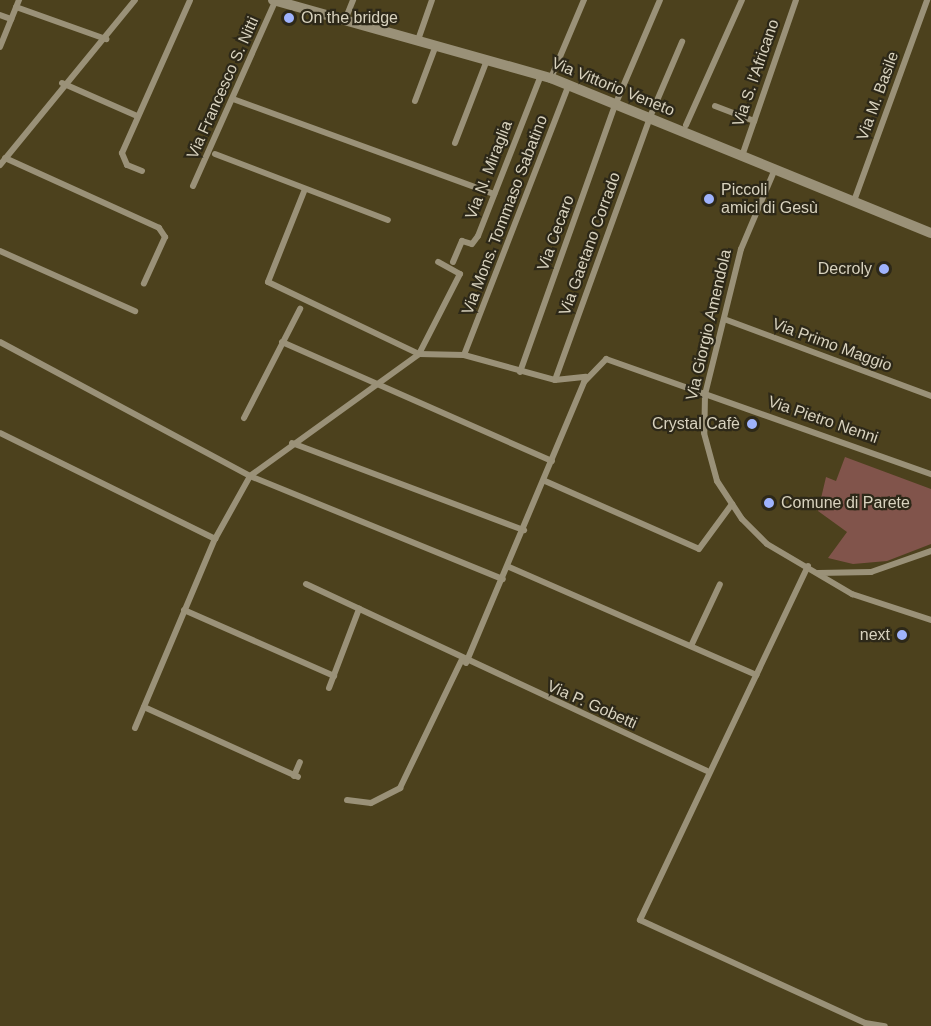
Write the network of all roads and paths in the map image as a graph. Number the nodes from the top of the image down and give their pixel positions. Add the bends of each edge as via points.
1 (135, 0) edge
2 (190, 0) edge
3 (275, 0) edge
4 (353, 0) edge
5 (432, 0) edge
6 (584, 0) edge
7 (660, 0) edge
8 (742, 0) edge
9 (796, 0) edge
10 (927, 0) edge
11 (18, 3) edge
12 (0, 15) edge
13 (11, 19) junction
14 (345, 20) junction
15 (106, 39) junction
16 (418, 40) junction
17 (682, 42) dead end
18 (436, 45) junction
19 (0, 47) edge
20 (487, 60) junction
21 (546, 76) junction
22 (62, 82) junction
23 (569, 84) junction
24 (233, 99) junction
25 (415, 101) dead end
26 (616, 103) junction
27 (715, 106) dead end
28 (137, 116) junction
29 (650, 117) junction
30 (754, 121) junction
31 (684, 129) junction
32 (455, 143) dead end
33 (215, 154) dead end
34 (742, 156) junction
35 (5, 158) junction
36 (0, 165) edge
37 (775, 169) junction
38 (142, 171) dead end
39 (193, 186) dead end
40 (305, 189) junction
41 (494, 194) junction
42 (854, 201) junction
43 (388, 220) dead end
44 (931, 233) edge
45 (0, 251) edge
46 (438, 262) dead end
47 (453, 262) dead end
48 (144, 283) dead end
49 (300, 309) dead end
50 (135, 311) dead end
51 (724, 319) junction
52 (0, 342) edge
53 (282, 342) junction
54 (419, 354) junction
55 (464, 355) junction
56 (519, 372) junction
57 (586, 377) junction
58 (555, 380) junction
59 (371, 386) junction
60 (705, 394) junction
61 (931, 396) edge
62 (244, 418) dead end
63 (0, 433) edge
64 (292, 443) junction
65 (552, 461) junction
66 (931, 474) edge
67 (250, 476) junction
68 (545, 480) junction
69 (732, 504) junction
70 (524, 530) junction
71 (215, 538) junction
72 (931, 551) edge
73 (808, 566) junction
74 (509, 567) junction
75 (818, 573) junction
76 (503, 579) junction
77 (306, 584) dead end
78 (720, 584) dead end
79 (359, 609) junction
80 (184, 610) junction
81 (931, 620) edge
82 (691, 646) junction
83 (464, 662) junction
84 (756, 675) junction
85 (334, 676) junction
86 (329, 688) dead end
87 (144, 707) junction
88 (135, 728) dead end
89 (300, 762) dead end
90 (707, 771) junction
91 (346, 800) dead end
92 (875, 1026) edge
93 (885, 1026) edge

1 - 15 street
2 - 28 street
3 - 14 street, Via Vittorio Veneto
3 - 24 street, Via Francesco S. Nitti
4 - 14 street
5 - 16 street
6 - 21 street, Via N. Miraglia
7 - 26 street, Via Cecaro
8 - 31 street
9 - 30 street, Via S. l'Africano
10 - 42 street, Via M. Basile
11 - 13 street
11 - 15 street
12 - 13 street
13 - 19 street
14 - 16 street, Via Vittorio Veneto
15 - 22 street
16 - 18 street, Via Vittorio Veneto
17 - 29 street, Via Gaetano Corrado
18 - 20 street, Via Vittorio Veneto
18 - 25 street
20 - 21 street, Via Vittorio Veneto
20 - 32 street
21 - 23 street, Via Vittorio Veneto
21 - 41 street, Via N. Miraglia
22 - 28 street
22 - 35 street
23 - 26 street, Via Vittorio Veneto
23 - 55 street, Via Mons. Tommaso Sabatino
24 - 39 street, Via Francesco S. Nitti
24 - 41 street
26 - 29 street, Via Vittorio Veneto
26 - 56 street, Via Cecaro
27 - 30 street
28 - 38 street via 122,153 127,165
29 - 31 street, Via Vittorio Veneto
29 - 58 street, Via Gaetano Corrado
30 - 34 street, Via S. l'Africano
31 - 34 street, Via Vittorio Veneto
33 - 40 street
34 - 37 street, Via Vittorio Veneto
35 - 36 street
35 - 48 street via 159,228 165,237
37 - 42 street, Via Vittorio Veneto
37 - 51 street, Via Giorgio Amendola via 741,249
40 - 43 street
40 - 54 street via 268,282
41 - 47 street, Via N. Miraglia via 478,236 472,244 462,241
42 - 44 street, Via Vittorio Veneto
45 - 50 street
46 - 54 street via 460,274
49 - 53 street
51 - 60 street, Via Giorgio Amendola
51 - 61 street, Via Primo Maggio
52 - 67 street
53 - 59 street
53 - 62 street
54 - 55 street
54 - 59 street
55 - 56 street
56 - 58 street
57 - 58 street
57 - 60 street, Via Pietro Nenni via 606,359
57 - 65 street
59 - 64 street
59 - 65 street
60 - 66 street, Via Pietro Nenni
60 - 69 street, Via Giorgio Amendola via 708,453
63 - 71 street
64 - 67 street
64 - 70 street
65 - 68 street
67 - 71 street
67 - 76 street
68 - 69 street via 699,549
68 - 70 street
69 - 73 street, Via Giorgio Amendola via 767,544
70 - 74 street
71 - 80 street
72 - 75 street via 872,572
73 - 75 street, Via Giorgio Amendola
73 - 84 street
74 - 76 street
74 - 82 street
75 - 81 street, Via Giorgio Amendola via 852,594
76 - 83 street
77 - 79 street, Via P. Gobetti
78 - 82 street
79 - 83 street, Via P. Gobetti
79 - 85 street
80 - 85 street
80 - 87 street
82 - 84 street
83 - 90 street, Via P. Gobetti
83 - 91 street via 400,788 371,803
84 - 90 street
85 - 86 street
87 - 88 street
87 - 89 street via 296,776
90 - 92 street via 709,782 640,920
92 - 93 street

